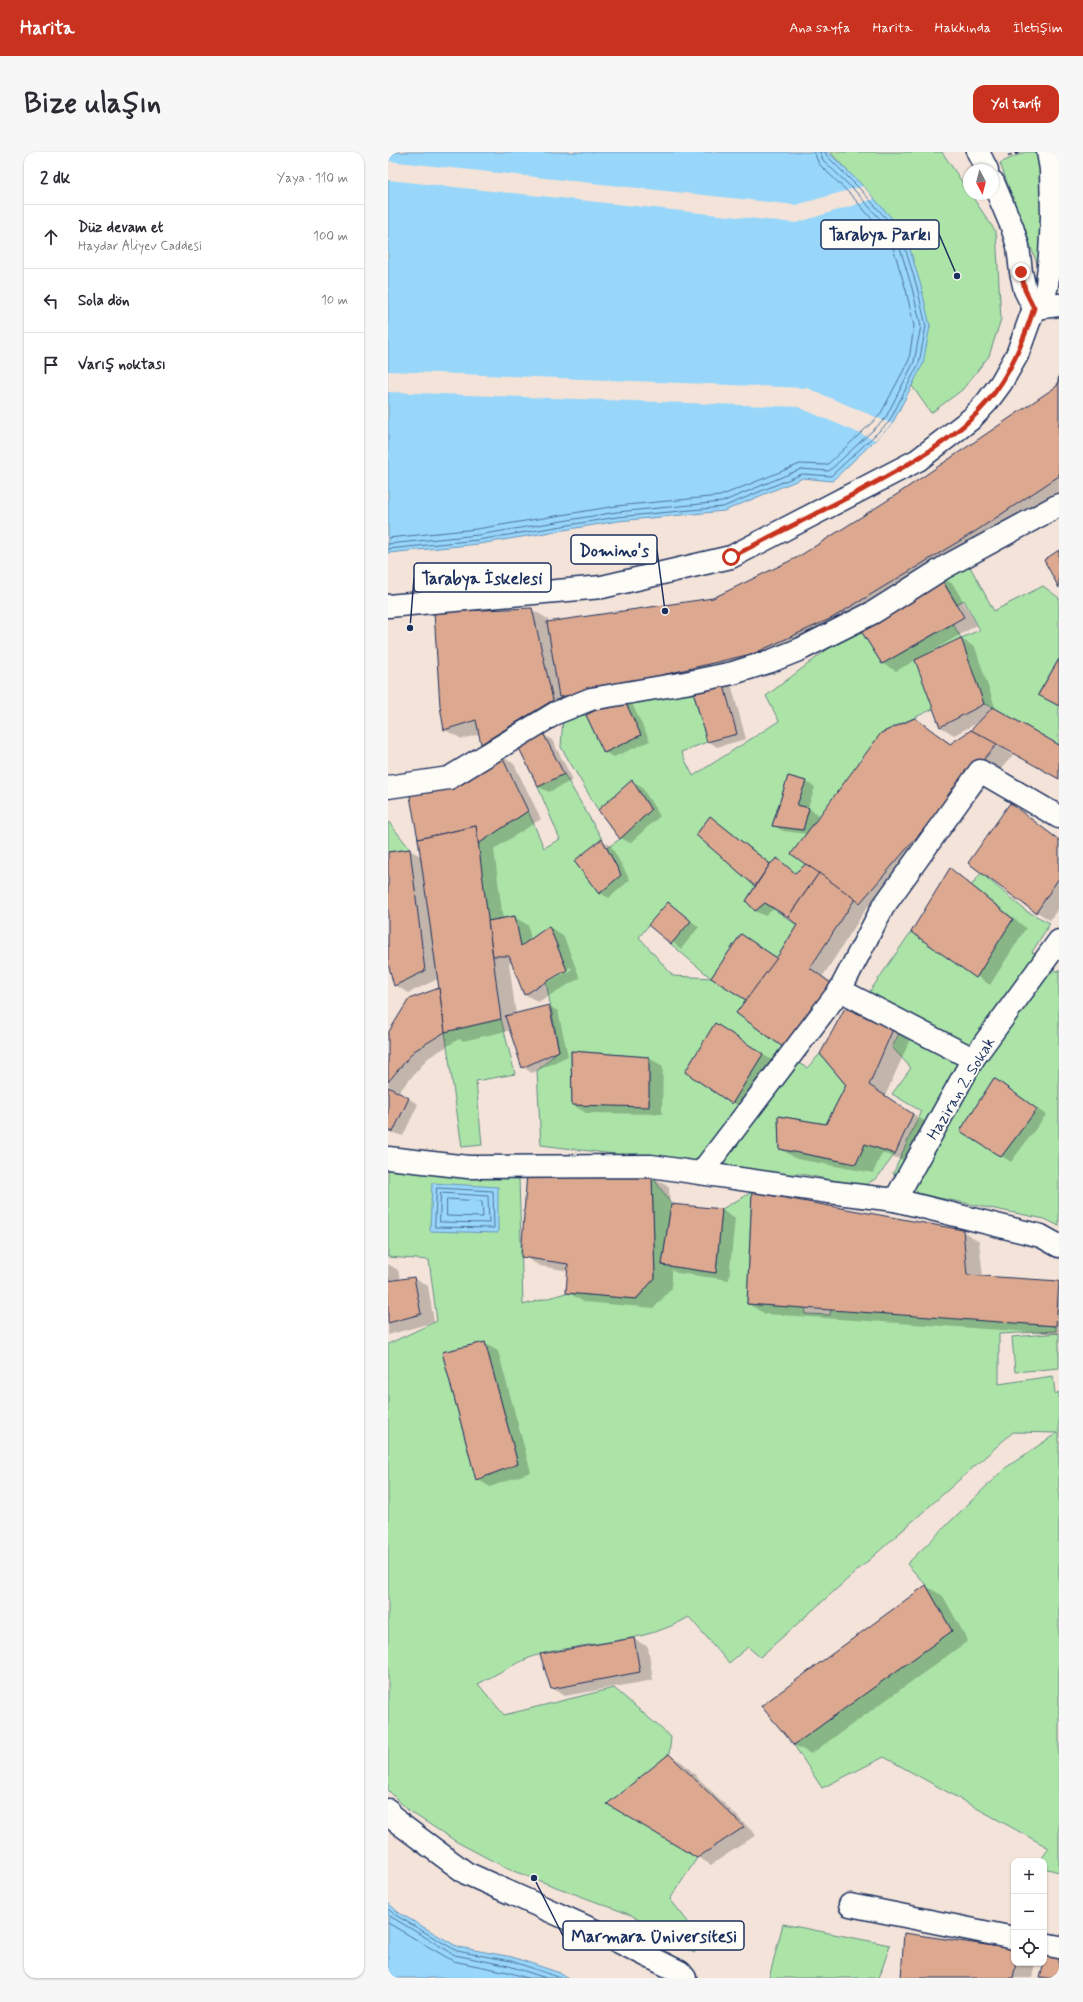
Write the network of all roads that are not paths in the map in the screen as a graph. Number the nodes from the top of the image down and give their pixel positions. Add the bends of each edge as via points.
1 (978, 152) edge
2 (1048, 152) edge
3 (984, 164) edge
4 (999, 196) edge
5 (1059, 305) edge
6 (1034, 308) junction
7 (1059, 505) edge
8 (388, 606) edge
9 (388, 786) edge
10 (1059, 818) edge
11 (1059, 941) edge
12 (840, 990) junction
13 (973, 1059) junction
14 (388, 1158) edge
15 (701, 1173) junction
16 (895, 1200) junction
17 (1059, 1246) edge
18 (388, 1810) edge
19 (850, 1905) dead end
20 (1011, 1937) edge
21 (1047, 1945) edge
22 (1059, 1947) edge
23 (685, 1978) edge

1 - 3 street
2 - 6 street via 1051,183 1050,256 1044,297
4 - 6 street via 1018,246 1025,290
5 - 6 street
6 - 8 street via 1017,355 1001,383 971,419 918,460 731,557 602,587
7 - 9 street via 945,567 874,612 802,649 733,673 591,699 556,713 449,778
10 - 12 street via 980,771 883,907
11 - 13 street, Haziran 2. Sokak
12 - 13 street
12 - 15 street
13 - 16 street, Haziran 2. Sokak
14 - 15 street via 468,1168 651,1166
15 - 16 street
16 - 17 street via 1040,1236
18 - 23 street via 396,1821 466,1873 613,1939 680,1972
19 - 20 street
21 - 22 street

